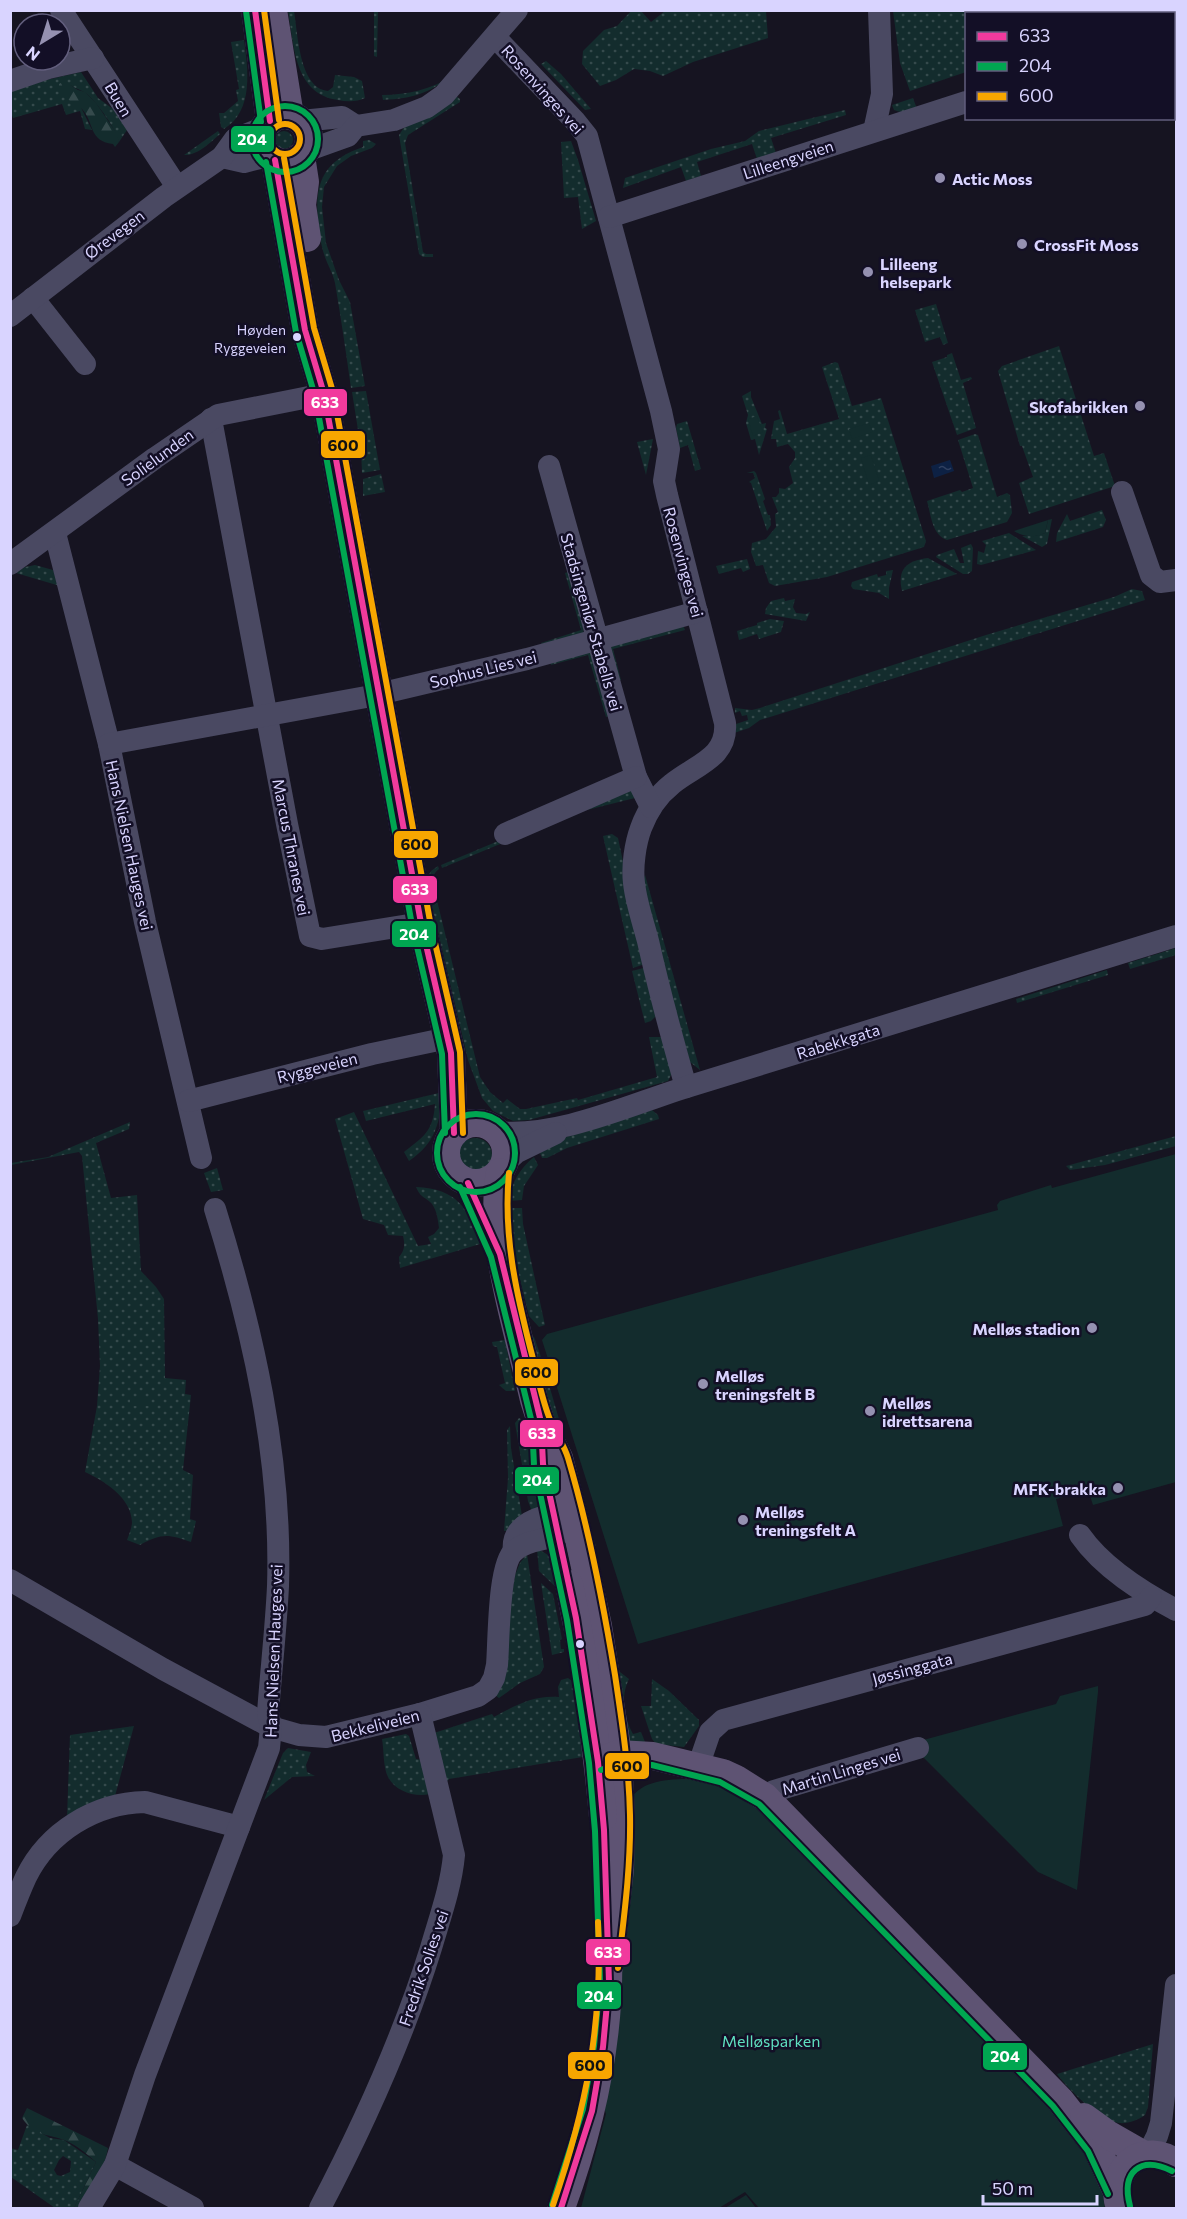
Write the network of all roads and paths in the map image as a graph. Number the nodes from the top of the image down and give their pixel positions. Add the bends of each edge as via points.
1 (61, 10) edge
2 (255, 10) edge
3 (273, 10) edge
4 (517, 10) edge
5 (879, 10) edge
6 (495, 37) junction
7 (98, 58) junction
8 (10, 81) edge
9 (965, 102) edge
10 (281, 121) junction
11 (356, 126) junction
12 (874, 130) junction
13 (288, 156) junction
14 (222, 157) junction
15 (177, 187) junction
16 (609, 217) junction
17 (33, 298) junction
18 (10, 316) edge
19 (84, 364) dead end
20 (323, 389) junction
21 (211, 419) junction
22 (549, 466) dead end
23 (1122, 492) dead end
24 (55, 533) junction
25 (10, 564) edge
26 (1176, 580) edge
27 (697, 612) junction
28 (597, 639) junction
29 (379, 694) junction
30 (267, 716) junction
31 (109, 744) junction
32 (636, 777) junction
33 (651, 807) junction
34 (505, 834) dead end
35 (421, 923) junction
36 (1176, 936) edge
37 (449, 1046) junction
38 (686, 1087) junction
39 (188, 1101) junction
40 (570, 1125) junction
41 (492, 1128) junction
42 (454, 1133) junction
43 (201, 1158) dead end
44 (503, 1167) junction
45 (468, 1183) junction
46 (215, 1209) dead end
47 (500, 1254) junction
48 (562, 1523) junction
49 (1080, 1535) dead end
50 (10, 1580) edge
51 (1151, 1597) junction
52 (1176, 1610) edge
53 (420, 1714) junction
54 (271, 1727) junction
55 (918, 1748) dead end
56 (612, 1762) junction
57 (698, 1767) junction
58 (765, 1797) junction
59 (239, 1827) junction
60 (10, 1916) edge
61 (1176, 1986) edge
62 (1060, 2100) junction
63 (1146, 2155) junction
64 (1176, 2161) edge
65 (115, 2165) junction
66 (1118, 2202) edge
67 (89, 2208) edge
68 (193, 2208) edge
69 (320, 2208) edge
70 (561, 2208) edge

1 - 7 street, Buen
2 - 10 main road
3 - 10 main road
4 - 6 street
5 - 12 street via 882,94
6 - 11 street via 444,95 427,107 394,120
6 - 16 street, Rosenvinges vei via 587,136
7 - 8 street
7 - 15 street, Buen via 140,134
9 - 12 street, Lilleengveien
10 - 11 street, Ørevegen via 342,117
10 - 13 main road via 262,142
10 - 13 main road via 309,135
10 - 14 street, Ørevegen via 235,139
11 - 13 street via 348,136
12 - 16 street, Lilleengveien
13 - 14 street via 244,162
13 - 20 main road via 305,182 302,205 320,322
14 - 15 street, Ørevegen
15 - 17 street, Ørevegen
16 - 27 street, Rosenvinges vei via 661,411 669,449 664,482
17 - 18 street, Ørevegen
17 - 19 street
20 - 21 street, Solielunden via 223,412
20 - 29 main road
21 - 24 street, Solielunden
21 - 30 street, Marcus Thranes vei
22 - 28 street, Stadsingeniør Stabells vei
23 - 26 street via 1151,575 1160,582
24 - 25 street, Solielunden
24 - 31 street, Hans Nielsen Hauges vei
27 - 28 street, Sophus Lies vei
27 - 33 street, Rosenvinges vei via 725,723 724,744 670,785
28 - 29 street, Sophus Lies vei
28 - 32 street, Stadsingeniør Stabells vei
29 - 30 street, Sophus Lies vei
29 - 35 main road
30 - 31 street
30 - 35 street, Marcus Thranes vei via 310,936 322,939
31 - 39 street, Hans Nielsen Hauges vei via 145,922
32 - 33 street, Stadsingeniør Stabells vei
32 - 34 street
33 - 38 street, Rosenvinges vei via 640,829 634,882
35 - 37 main road
36 - 38 street, Rabekkgata
37 - 39 street, Ryggeveien via 372,1054
37 - 41 main road via 476,1112
37 - 42 main road
38 - 40 street, Rabekkgata
39 - 43 street, Hans Nielsen Hauges vei
40 - 41 street, Rabekkgata via 512,1133
40 - 44 street via 518,1152
41 - 42 main road via 478,1123
41 - 44 main road via 507,1154
42 - 45 main road via 446,1148 447,1163 453,1173
44 - 45 main road via 486,1182
44 - 47 main road via 497,1209
45 - 47 main road
46 - 54 street, Hans Nielsen Hauges vei via 247,1323 273,1466 278,1585 268,1713
47 - 48 main road via 541,1422 543,1464
48 - 53 street, Bekkeliveien via 528,1522 515,1535 514,1551 503,1575 497,1665 488,1689 478,1696
48 - 56 main road via 576,1618
49 - 51 street via 1095,1554
50 - 54 street, Bekkeliveien
51 - 52 street
51 - 57 street, Jøssinggata via 1145,1605 723,1720 710,1732
53 - 54 street, Bekkeliveien via 326,1737
53 - 69 street, Fredrik Solies vei via 454,1855 452,1878 420,1983 392,2057
54 - 59 street, Hans Nielsen Hauges vei via 269,1748
55 - 58 street, Martin Linges vei
56 - 57 main road via 650,1774
56 - 70 main road via 620,1869 603,2047 592,2111
57 - 58 main road via 736,1779
58 - 62 main road
59 - 60 street via 145,1802 130,1802 90,1814 69,1826 36,1860
59 - 65 street, Hans Nielsen Hauges vei
61 - 63 street via 1161,2122
62 - 63 main road
62 - 66 main road via 1096,2146
63 - 64 main road
63 - 66 main road via 1133,2160 1118,2178
65 - 67 street, Hans Nielsen Hauges vei
65 - 68 street

